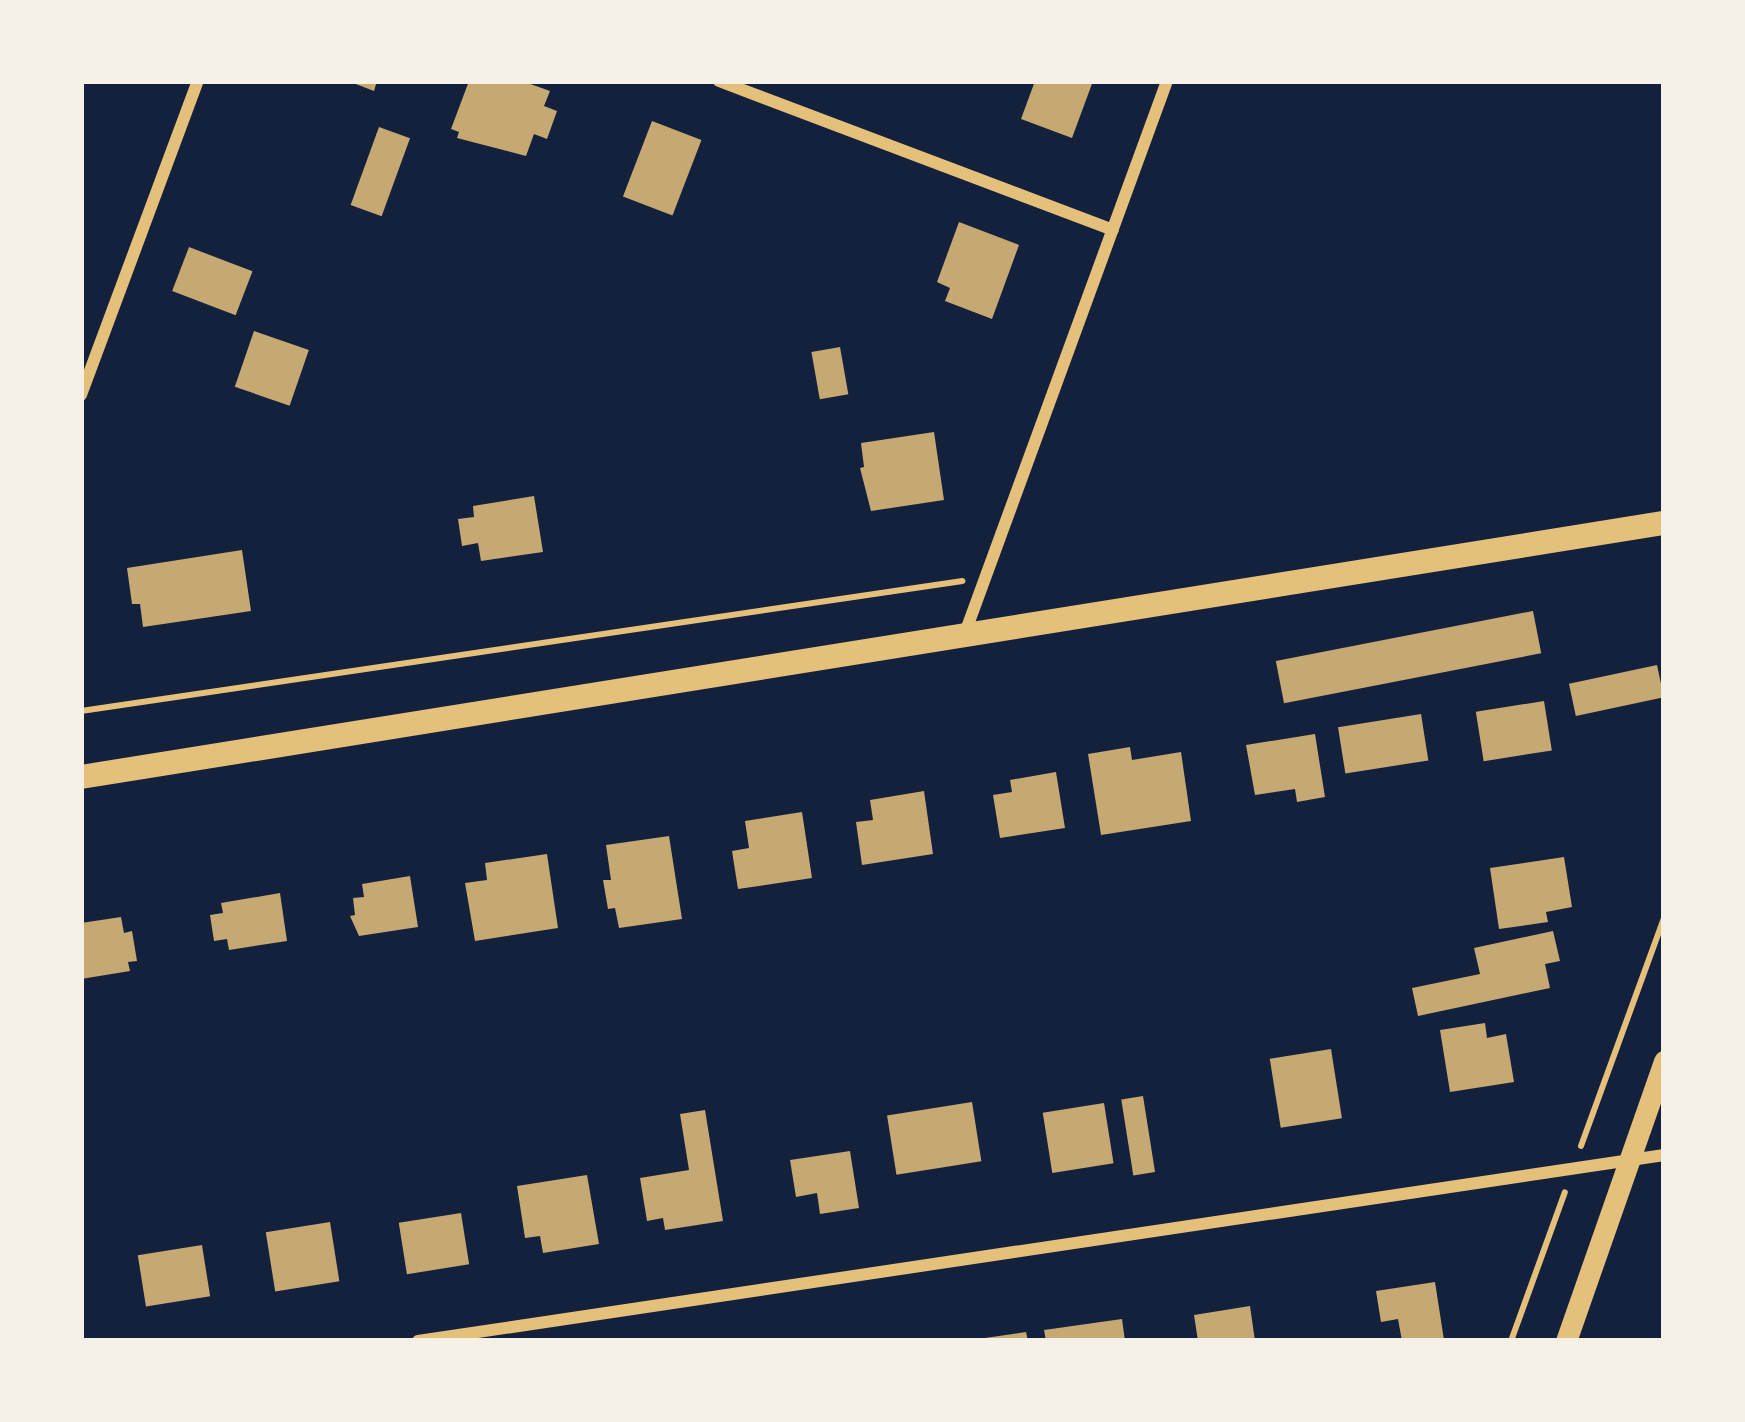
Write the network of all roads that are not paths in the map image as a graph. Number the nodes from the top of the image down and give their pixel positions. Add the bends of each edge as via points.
1 (198, 81) edge
2 (718, 81) edge
3 (1167, 81) edge
4 (1113, 230) junction
5 (81, 395) edge
6 (1664, 523) edge
7 (965, 633) junction
8 (81, 777) edge
9 (1664, 1060) edge
10 (1664, 1155) edge
11 (1629, 1161) junction
12 (418, 1341) edge
13 (1566, 1341) edge

1 - 5 street
2 - 4 street
3 - 4 street
4 - 7 street
6 - 7 main road
7 - 8 main road
9 - 11 street
10 - 11 street
11 - 12 street
11 - 13 street

